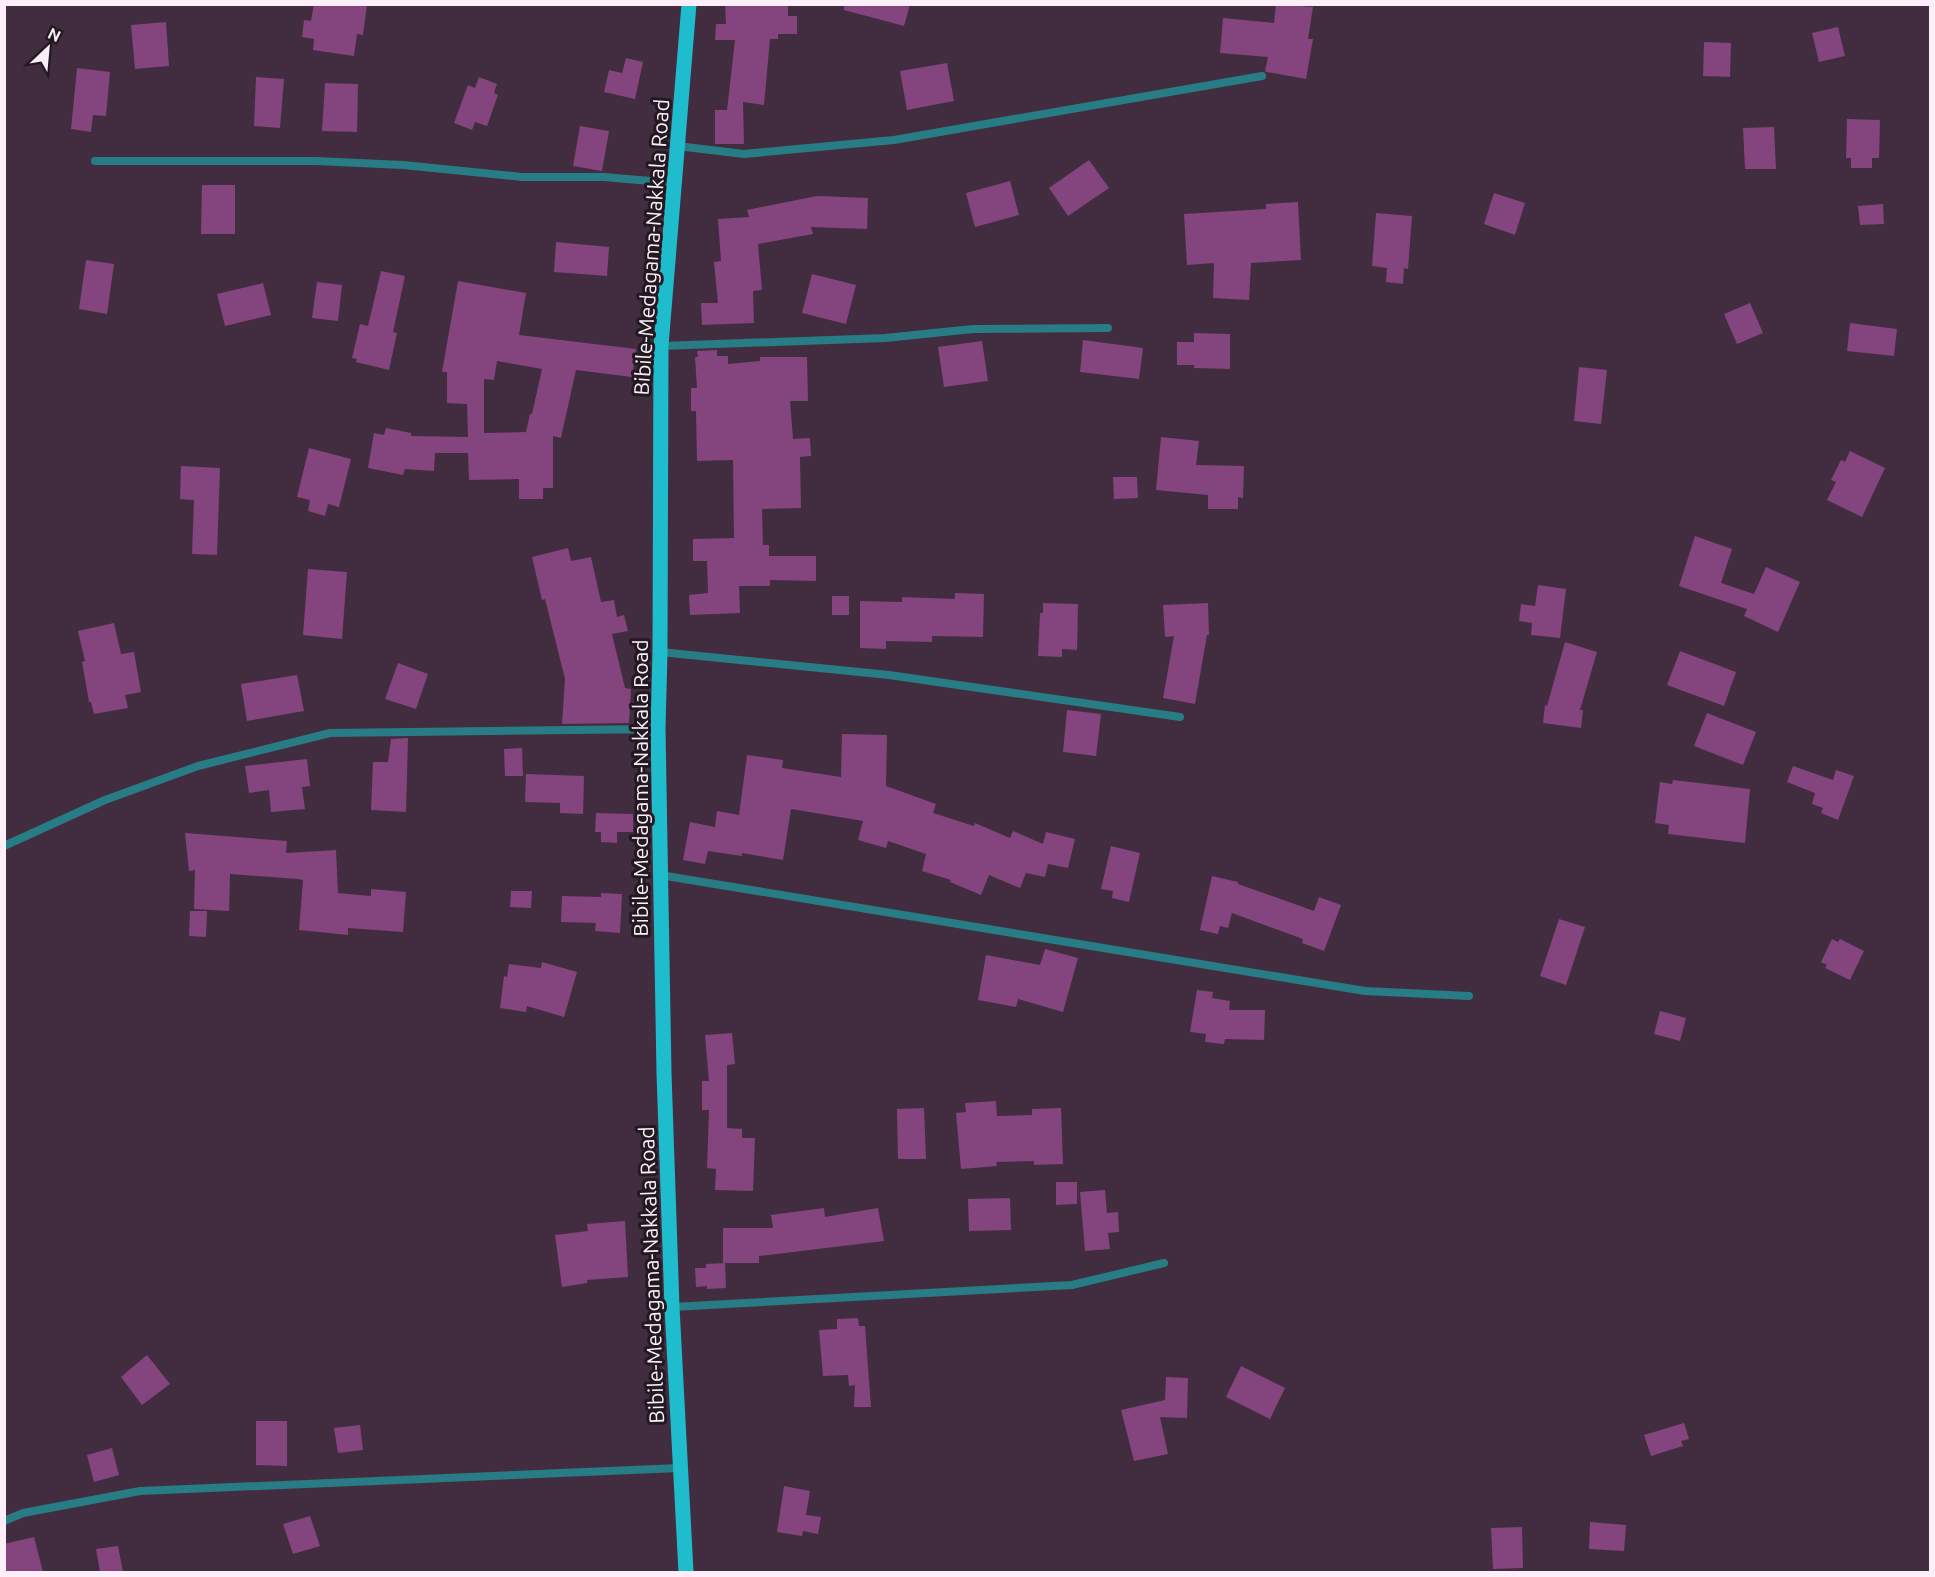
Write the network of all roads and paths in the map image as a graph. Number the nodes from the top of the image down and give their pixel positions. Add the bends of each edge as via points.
1 (689, 4) edge
2 (1262, 76) dead end
3 (677, 146) junction
4 (95, 161) dead end
5 (673, 183) junction
6 (1108, 328) dead end
7 (661, 346) junction
8 (660, 652) junction
9 (1180, 717) dead end
10 (658, 729) junction
11 (4, 846) edge
12 (660, 875) junction
13 (1469, 996) dead end
14 (1164, 1263) dead end
15 (672, 1307) junction
16 (680, 1468) junction
17 (4, 1521) edge
18 (686, 1572) edge

1 - 3 main road, Bibile-Medagama-Nakkala Road
2 - 3 lane via 894,140 744,154
3 - 5 main road, Bibile-Medagama-Nakkala Road
4 - 5 lane via 316,161 522,177 604,177
5 - 7 main road, Bibile-Medagama-Nakkala Road
6 - 7 lane via 973,329 885,338
7 - 8 main road, Bibile-Medagama-Nakkala Road
8 - 9 lane via 889,675
8 - 10 main road, Bibile-Medagama-Nakkala Road
10 - 11 lane via 330,733 198,766 105,800
10 - 12 main road, Bibile-Medagama-Nakkala Road
12 - 13 lane via 1365,991
12 - 15 main road, Bibile-Medagama-Nakkala Road
14 - 15 lane via 1072,1285
15 - 16 main road, Bibile-Medagama-Nakkala Road
16 - 17 lane via 140,1491 23,1513
16 - 18 main road, Bibile-Medagama-Nakkala Road

